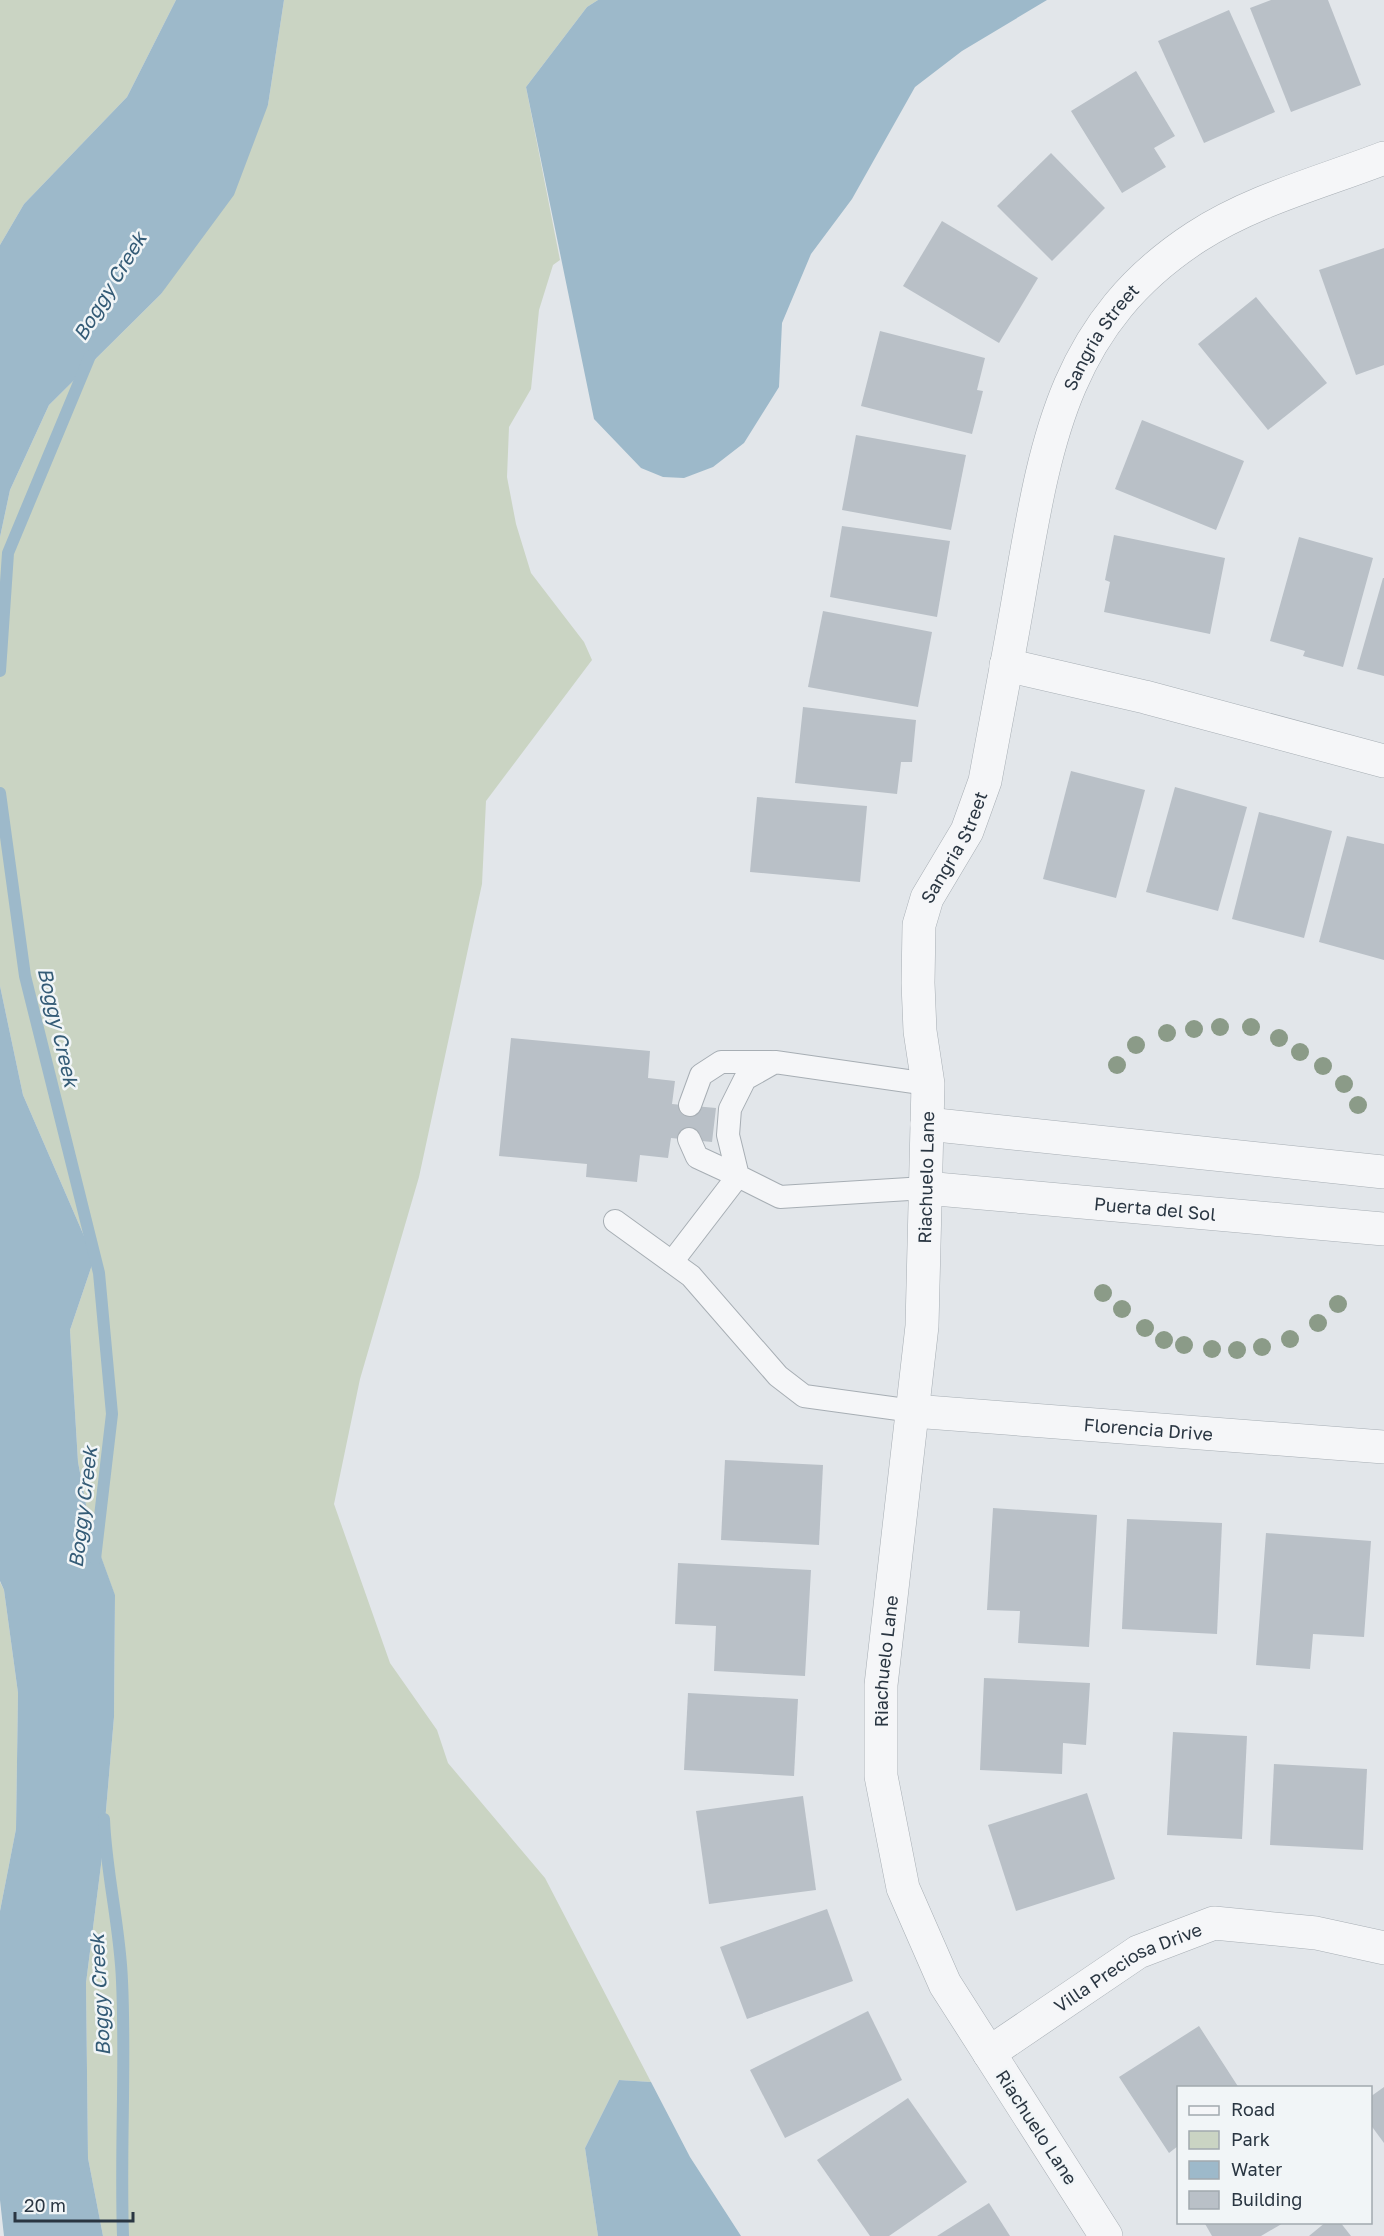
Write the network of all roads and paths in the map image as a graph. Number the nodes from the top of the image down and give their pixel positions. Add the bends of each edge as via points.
1 (1384, 158) edge
2 (1006, 665) junction
3 (1384, 761) edge
4 (920, 1031) joint
5 (776, 1062) junction
6 (928, 1084) junction
7 (690, 1105) dead end
8 (927, 1124) junction
9 (689, 1139) dead end
10 (1384, 1172) edge
11 (738, 1176) junction
12 (925, 1188) junction
13 (615, 1221) dead end
14 (1384, 1229) edge
15 (672, 1262) junction
16 (913, 1411) junction
17 (1384, 1447) edge
18 (1384, 1947) edge
19 (989, 2053) junction
20 (1106, 2236) edge

1 - 2 street, Sangria Street via 1256,207 1198,236 1146,278 1102,327 1068,386 1046,450
2 - 3 street via 1145,697
2 - 4 street, Sangria Street via 977,806 967,831 927,898 919,925
4 - 6 street, Riachuelo Lane
5 - 6 lane
5 - 7 lane via 721,1062 701,1075
5 - 11 lane via 745,1079 729,1109 728,1135
6 - 8 street, Riachuelo Lane
8 - 10 street
8 - 12 street, Riachuelo Lane
9 - 11 lane via 697,1157
11 - 12 lane via 780,1197
11 - 15 lane
12 - 14 street, Puerta del Sol
12 - 16 street, Riachuelo Lane via 922,1326
13 - 15 lane
15 - 16 lane via 691,1276 778,1376 804,1396
16 - 17 street, Florencia Drive
16 - 19 street, Riachuelo Lane via 881,1685 881,1776 903,1888 945,1984
18 - 19 street, Villa Preciosa Drive via 1316,1933 1214,1923 1138,1952
19 - 20 street, Riachuelo Lane

